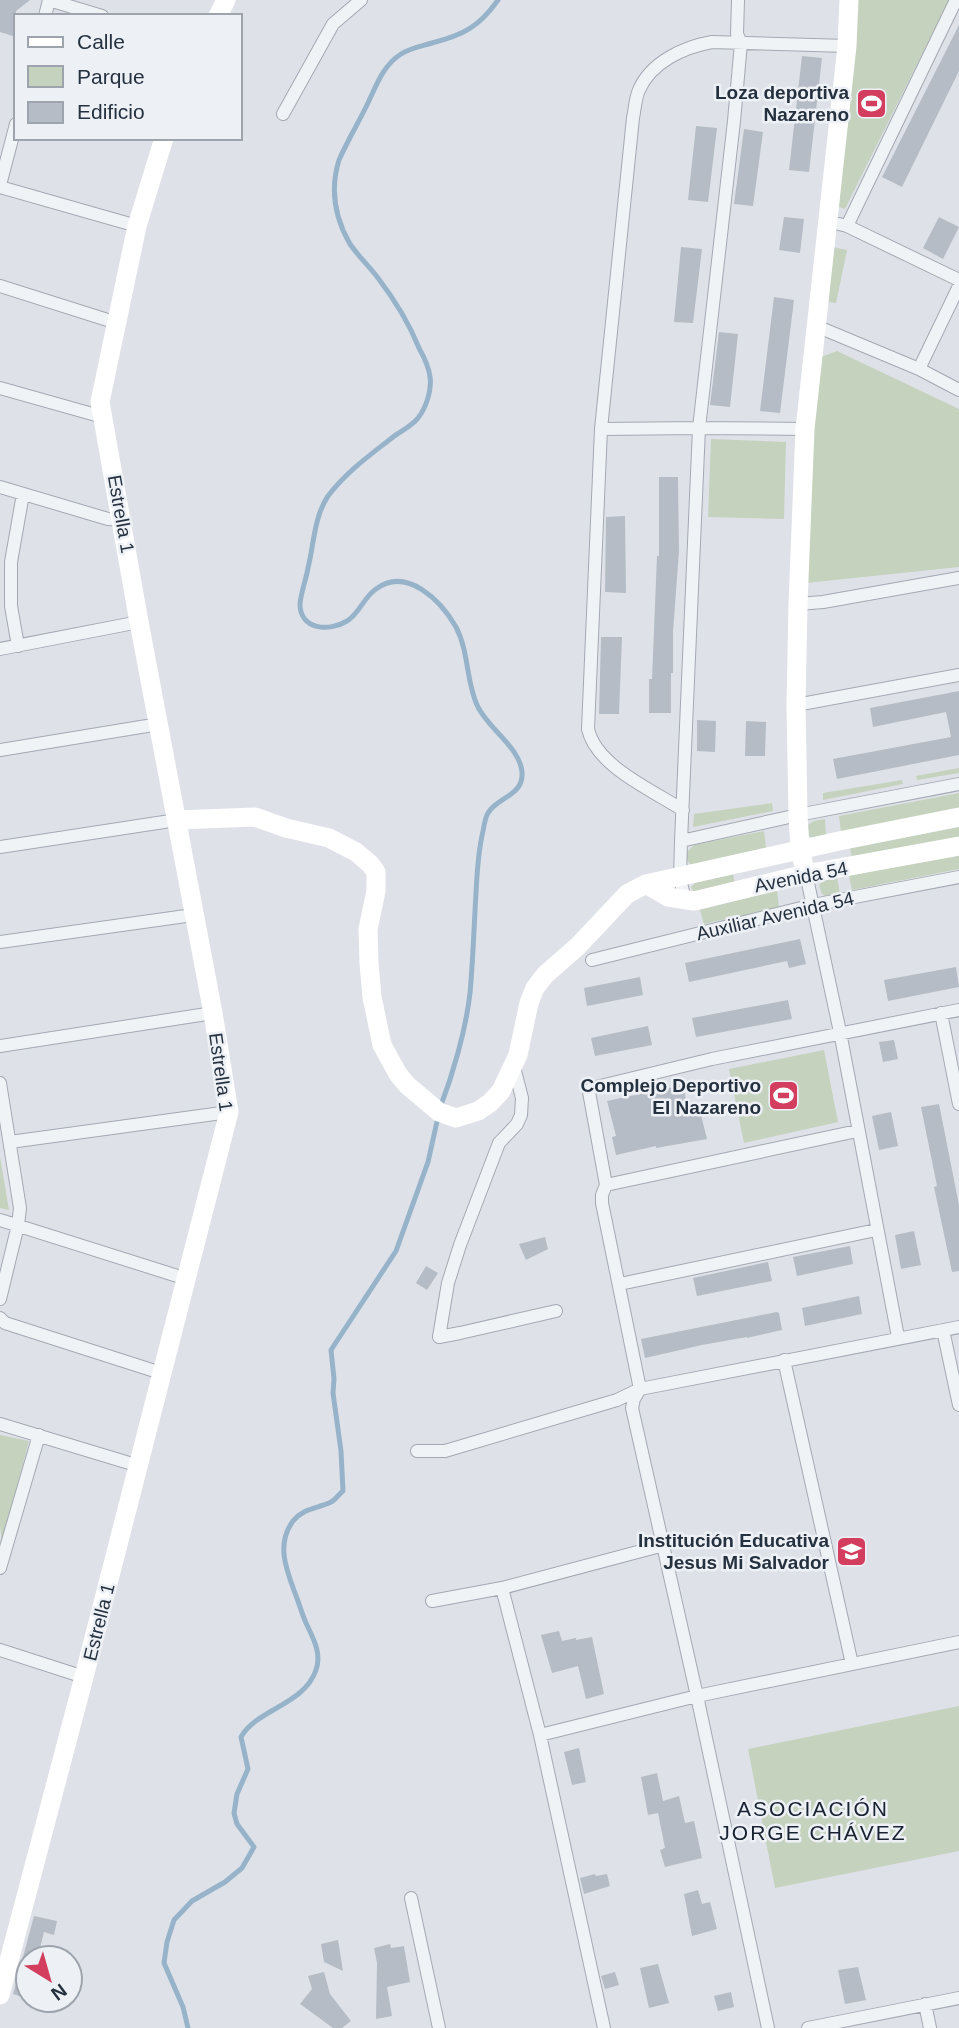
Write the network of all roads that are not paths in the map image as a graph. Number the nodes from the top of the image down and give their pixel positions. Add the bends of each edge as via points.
1 (361, 0) edge
2 (738, 0) edge
3 (849, 0) edge
4 (956, 0) edge
5 (46, 14) edge
6 (95, 14) edge
7 (741, 43) junction
8 (847, 46) junction
9 (283, 114) dead end
10 (14, 130) edge
11 (163, 140) edge
12 (2, 165) edge
13 (0, 186) edge
14 (837, 224) junction
15 (137, 226) junction
16 (959, 280) edge
17 (0, 286) edge
18 (959, 286) edge
19 (117, 323) junction
20 (816, 326) junction
21 (919, 369) junction
22 (0, 388) edge
23 (959, 390) edge
24 (103, 416) junction
25 (699, 428) junction
26 (601, 429) junction
27 (805, 429) junction
28 (0, 487) edge
29 (23, 494) junction
30 (122, 520) junction
31 (959, 578) edge
32 (798, 604) junction
33 (139, 622) junction
34 (18, 646) junction
35 (0, 649) edge
36 (959, 675) edge
37 (796, 705) junction
38 (159, 724) junction
39 (0, 750) edge
40 (959, 785) edge
41 (683, 810) junction
42 (798, 815) junction
43 (959, 817) edge
44 (177, 820) junction
45 (681, 841) junction
46 (959, 846) edge
47 (0, 847) edge
48 (800, 850) junction
49 (806, 874) junction
50 (959, 877) edge
51 (680, 878) junction
52 (646, 884) junction
53 (685, 900) junction
54 (813, 905) junction
55 (194, 915) junction
56 (0, 942) edge
57 (592, 960) dead end
58 (959, 1010) edge
59 (213, 1013) junction
60 (941, 1013) junction
61 (839, 1032) junction
62 (0, 1046) edge
63 (514, 1067) junction
64 (0, 1083) edge
65 (959, 1104) edge
66 (229, 1112) junction
67 (857, 1131) junction
68 (10, 1142) junction
69 (606, 1185) junction
70 (0, 1220) edge
71 (18, 1225) junction
72 (876, 1230) junction
73 (187, 1279) junction
74 (620, 1284) junction
75 (0, 1299) edge
76 (556, 1311) dead end
77 (0, 1318) edge
78 (959, 1327) edge
79 (943, 1330) junction
80 (898, 1337) junction
81 (784, 1360) junction
82 (162, 1373) junction
83 (640, 1389) junction
84 (959, 1405) edge
85 (0, 1424) edge
86 (39, 1435) junction
87 (417, 1451) dead end
88 (139, 1466) junction
89 (664, 1545) junction
90 (0, 1568) edge
91 (502, 1588) junction
92 (432, 1601) dead end
93 (959, 1642) edge
94 (0, 1650) edge
95 (852, 1664) junction
96 (84, 1677) junction
97 (697, 1696) junction
98 (540, 1735) junction
99 (411, 1898) dead end
100 (0, 1995) edge
101 (959, 1998) edge
102 (925, 2004) junction
103 (439, 2028) edge
104 (604, 2028) edge
105 (768, 2028) edge
106 (808, 2028) edge
107 (930, 2028) edge

1 - 9 street via 332,24
2 - 7 street
3 - 8 street
4 - 14 street
5 - 6 street via 49,0
7 - 8 street
7 - 25 street
7 - 26 street via 712,42 684,49 659,65 643,81 638,94
8 - 14 street
10 - 12 street
11 - 15 street, Estrella 1
12 - 13 street
13 - 15 street
14 - 16 street
14 - 20 street
15 - 19 street, Estrella 1
17 - 19 street
18 - 21 street
19 - 24 street, Estrella 1 via 100,402
20 - 21 street
20 - 27 street
21 - 23 street
22 - 24 street
24 - 30 street, Estrella 1
25 - 26 street
25 - 27 street
25 - 41 street
26 - 41 street via 588,729 594,747 609,764
27 - 32 street
28 - 29 street
29 - 30 street
29 - 34 street via 11,562 11,606
30 - 33 street, Estrella 1
31 - 32 street
32 - 37 street
33 - 34 street
33 - 38 street, Estrella 1
34 - 35 street
36 - 37 street
37 - 42 street
38 - 39 street
38 - 44 street, Estrella 1
40 - 42 street
41 - 45 street
42 - 45 street
42 - 48 street
43 - 48 street, Avenida 54
44 - 47 street
44 - 55 street, Estrella 1
44 - 63 street via 255,817 329,838 370,864 376,872 376,891 368,929 369,963 382,1045 407,1085 439,1112 456,1118 478,1111 501,1091
45 - 51 street
46 - 49 street, Avenida 54
48 - 49 street
48 - 51 street, Avenida 54
49 - 53 street, Avenida 54
49 - 54 street
50 - 54 street, Auxiliar Avenida 54
51 - 52 street, Avenida 54
51 - 53 street
52 - 53 street, Avenida 54 via 668,897
52 - 63 street via 626,894 535,988
54 - 57 street, Auxiliar Avenida 54
54 - 61 street
55 - 56 street
55 - 59 street, Estrella 1
58 - 60 street
59 - 62 street
59 - 66 street, Estrella 1
60 - 61 street
60 - 65 street
61 - 67 street
61 - 69 street via 592,1088
63 - 76 street via 521,1115 499,1143 464,1232 448,1283 439,1336
64 - 68 street
66 - 68 street
66 - 73 street, Estrella 1
67 - 69 street
67 - 72 street
68 - 71 street via 20,1208
69 - 74 street via 602,1203
70 - 71 street
71 - 73 street
71 - 75 street
72 - 74 street
72 - 80 street
73 - 82 street, Estrella 1
74 - 83 street
77 - 82 street
78 - 79 street
79 - 80 street
79 - 84 street
80 - 81 street
81 - 83 street
81 - 95 street
82 - 88 street, Estrella 1
83 - 87 street via 617,1400 444,1451
83 - 89 street via 632,1408
85 - 86 street
86 - 88 street
86 - 90 street
88 - 96 street, Estrella 1
89 - 91 street
89 - 97 street
91 - 92 street
91 - 98 street
93 - 95 street
94 - 96 street
95 - 97 street
96 - 100 street, Estrella 1
97 - 98 street
97 - 105 street
98 - 104 street
99 - 103 street
101 - 102 street
102 - 106 street
102 - 107 street

